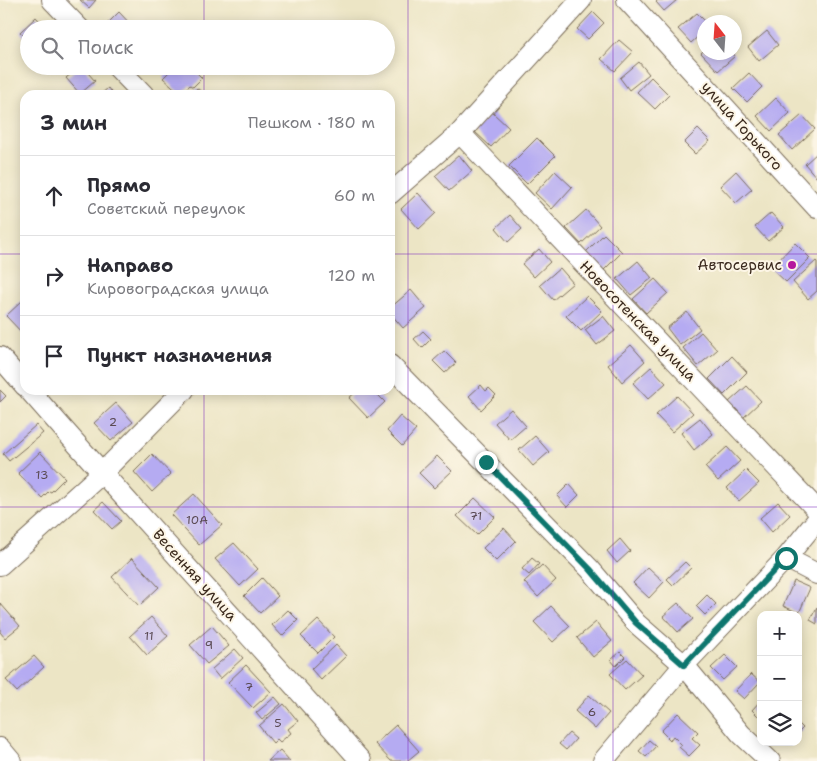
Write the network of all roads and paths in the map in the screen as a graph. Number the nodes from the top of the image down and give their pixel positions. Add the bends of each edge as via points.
1 (52, 0) edge
2 (581, 0) edge
3 (626, 0) edge
4 (71, 20) edge
5 (125, 75) edge
6 (139, 90) edge
7 (460, 133) junction
8 (395, 190) edge
9 (817, 208) edge
10 (0, 357) edge
11 (395, 370) edge
12 (20, 380) edge
13 (33, 395) edge
14 (179, 395) edge
15 (102, 473) junction
16 (817, 510) edge
17 (817, 520) edge
18 (786, 558) junction
19 (0, 565) edge
20 (817, 574) edge
21 (684, 665) junction
22 (0, 748) edge
23 (11, 761) edge
24 (360, 761) edge
25 (603, 761) edge
26 (770, 761) edge

1 - 4 street
2 - 7 street
3 - 9 street, улица Горького
5 - 6 street
7 - 8 street
7 - 16 street, Новосотенская улица
10 - 12 street
11 - 21 street via 590,569 636,623
13 - 15 street, Весенняя улица
14 - 15 street
15 - 19 street
15 - 24 street, Весенняя улица
17 - 18 street
18 - 20 street
18 - 21 street
21 - 25 street
21 - 26 street via 741,734
22 - 23 street

